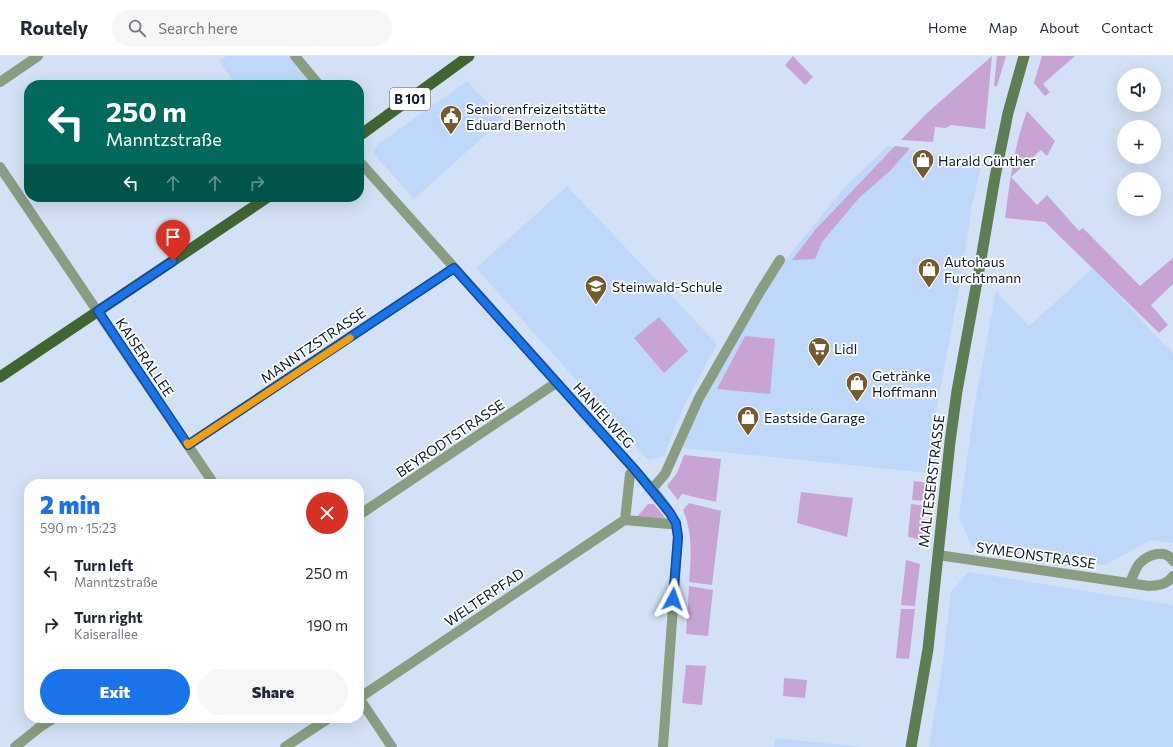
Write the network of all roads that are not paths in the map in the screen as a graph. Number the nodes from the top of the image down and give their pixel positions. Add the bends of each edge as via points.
1 (38, 56) edge
2 (295, 56) edge
3 (469, 56) edge
4 (1024, 56) edge
5 (315, 80) edge
6 (0, 82) edge
7 (364, 131) edge
8 (0, 167) edge
9 (364, 168) edge
10 (261, 202) edge
11 (780, 260) dead end
12 (454, 268) junction
13 (98, 311) junction
14 (0, 377) edge
15 (556, 383) junction
16 (188, 445) junction
17 (635, 470) junction
18 (211, 479) edge
19 (652, 489) junction
20 (364, 512) edge
21 (625, 520) junction
22 (676, 523) junction
23 (938, 555) junction
24 (1173, 561) edge
25 (1173, 576) edge
26 (1130, 582) junction
27 (364, 695) edge
28 (364, 705) edge
29 (46, 723) edge
30 (321, 723) edge
31 (15, 747) edge
32 (285, 747) edge
33 (392, 747) edge
34 (663, 747) edge
35 (911, 747) edge

1 - 6 street
2 - 5 street
3 - 7 main road, B 101
4 - 23 main road, MALTESERSTRASSE via 1008,113 992,191 952,423
8 - 13 street, KAISERALLEE
9 - 12 street, HANIELWEG
10 - 13 main road
11 - 19 street via 699,398 665,474
12 - 15 street, HANIELWEG
12 - 16 street, MANNTZSTRASSE
13 - 14 main road
13 - 16 street, KAISERALLEE
15 - 17 street, HANIELWEG
15 - 20 street, BEYRODTSTRASSE
16 - 18 street, KAISERALLEE
17 - 19 street, HANIELWEG
17 - 21 street via 630,474
19 - 22 street, HANIELWEG
21 - 22 street
21 - 27 street, WELTERPFAD
22 - 34 street, HANIELWEG via 678,537
23 - 26 street, SYMEONSTRASSE
23 - 35 main road, MALTESERSTRASSE via 928,649
24 - 26 street via 1165,555 1149,556 1139,564
25 - 26 street, SYMEONSTRASSE via 1169,582 1161,585 1149,586
28 - 33 street
29 - 31 street
30 - 32 street

